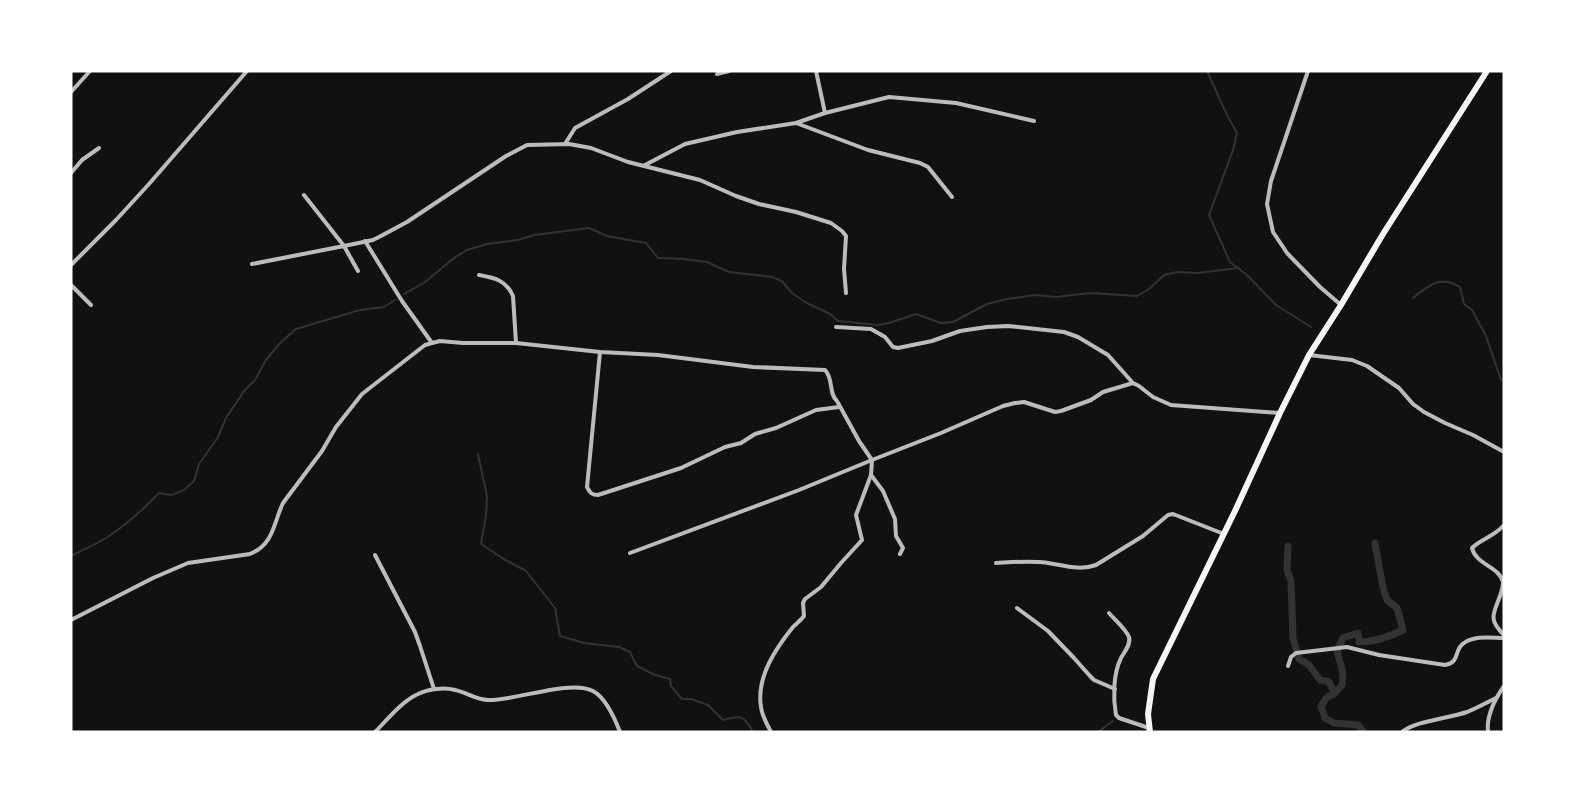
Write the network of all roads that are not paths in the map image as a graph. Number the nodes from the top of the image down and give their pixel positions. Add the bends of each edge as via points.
1 (90, 71) edge
2 (247, 71) edge
3 (671, 71) edge
4 (729, 71) edge
5 (816, 71) edge
6 (1308, 71) edge
7 (1487, 71) edge
8 (717, 74) dead end
9 (71, 92) edge
10 (825, 113) junction
11 (1034, 121) dead end
12 (796, 123) junction
13 (565, 144) junction
14 (99, 148) dead end
15 (645, 165) junction
16 (71, 173) edge
17 (304, 195) dead end
18 (952, 197) dead end
19 (365, 241) junction
20 (344, 246) junction
21 (252, 264) dead end
22 (71, 265) edge
23 (358, 271) dead end
24 (479, 275) dead end
25 (71, 285) edge
26 (846, 292) dead end
27 (91, 305) dead end
28 (1341, 305) junction
29 (836, 326) dead end
30 (432, 343) junction
31 (516, 343) junction
32 (600, 352) junction
33 (1309, 355) junction
34 (1133, 383) junction
35 (839, 407) junction
36 (1280, 413) junction
37 (1504, 452) edge
38 (872, 460) junction
39 (871, 475) junction
40 (1504, 525) edge
41 (1224, 534) junction
42 (630, 553) dead end
43 (900, 554) dead end
44 (376, 555) dead end
45 (996, 563) dead end
46 (1017, 608) dead end
47 (1109, 613) dead end
48 (71, 620) edge
49 (1504, 636) edge
50 (1288, 666) dead end
51 (1504, 686) edge
52 (434, 689) junction
53 (1115, 689) junction
54 (1496, 698) junction
55 (1150, 730) edge
56 (375, 732) edge
57 (620, 732) edge
58 (771, 732) edge
59 (1402, 732) edge
60 (1488, 732) edge

1 - 9 street
2 - 22 street via 116,220
3 - 13 street via 575,128
4 - 8 street
5 - 10 street
6 - 28 street via 1266,204 1273,232 1287,253
7 - 28 highway
10 - 11 street via 889,97 956,103
10 - 12 street
12 - 15 street via 685,144
12 - 18 street via 868,150 920,162 928,167
13 - 15 street via 591,148
13 - 19 street via 527,145 407,222
14 - 16 street
15 - 26 street via 700,180 759,204 831,223 846,236
17 - 20 street
19 - 20 street
19 - 30 street
20 - 21 street
20 - 23 street
24 - 31 street via 497,278 510,289
25 - 27 street
28 - 33 highway
29 - 34 street via 871,329 885,337 893,348 987,327 1064,332 1108,356
30 - 31 street
30 - 48 street via 425,345 362,394 283,503 266,544 259,550 188,563
31 - 32 street
32 - 35 street via 658,355 753,367 825,370 830,378 832,396
32 - 35 street via 587,487 593,495 681,468 816,410
33 - 36 highway
33 - 37 street via 1352,360 1367,366 1399,388 1424,412
34 - 36 street via 1171,405
34 - 38 street via 1061,411 1024,402 1003,406
35 - 38 street
36 - 41 highway
38 - 39 street
38 - 42 street
39 - 43 street via 883,491 895,519 895,533 903,548
39 - 58 street via 856,515 862,540 821,587 805,599 804,616 783,640 762,680 760,706
40 - 49 street via 1472,548 1479,560 1498,573 1503,582 1493,618 1494,626
41 - 45 street via 1172,514 1143,536 1088,568 1038,562
41 - 55 highway via 1153,679 1149,702
44 - 52 street via 415,632
46 - 53 street via 1048,631 1094,680
47 - 53 street via 1125,630 1130,642 1119,665
49 - 50 street via 1475,638 1463,643 1455,661 1445,665 1347,647 1296,653
51 - 54 street
52 - 56 street via 418,694
52 - 57 street via 455,690 488,700 573,687 592,690 607,706
53 - 55 street via 1115,710 1119,718
54 - 59 street via 1468,712
54 - 60 street

